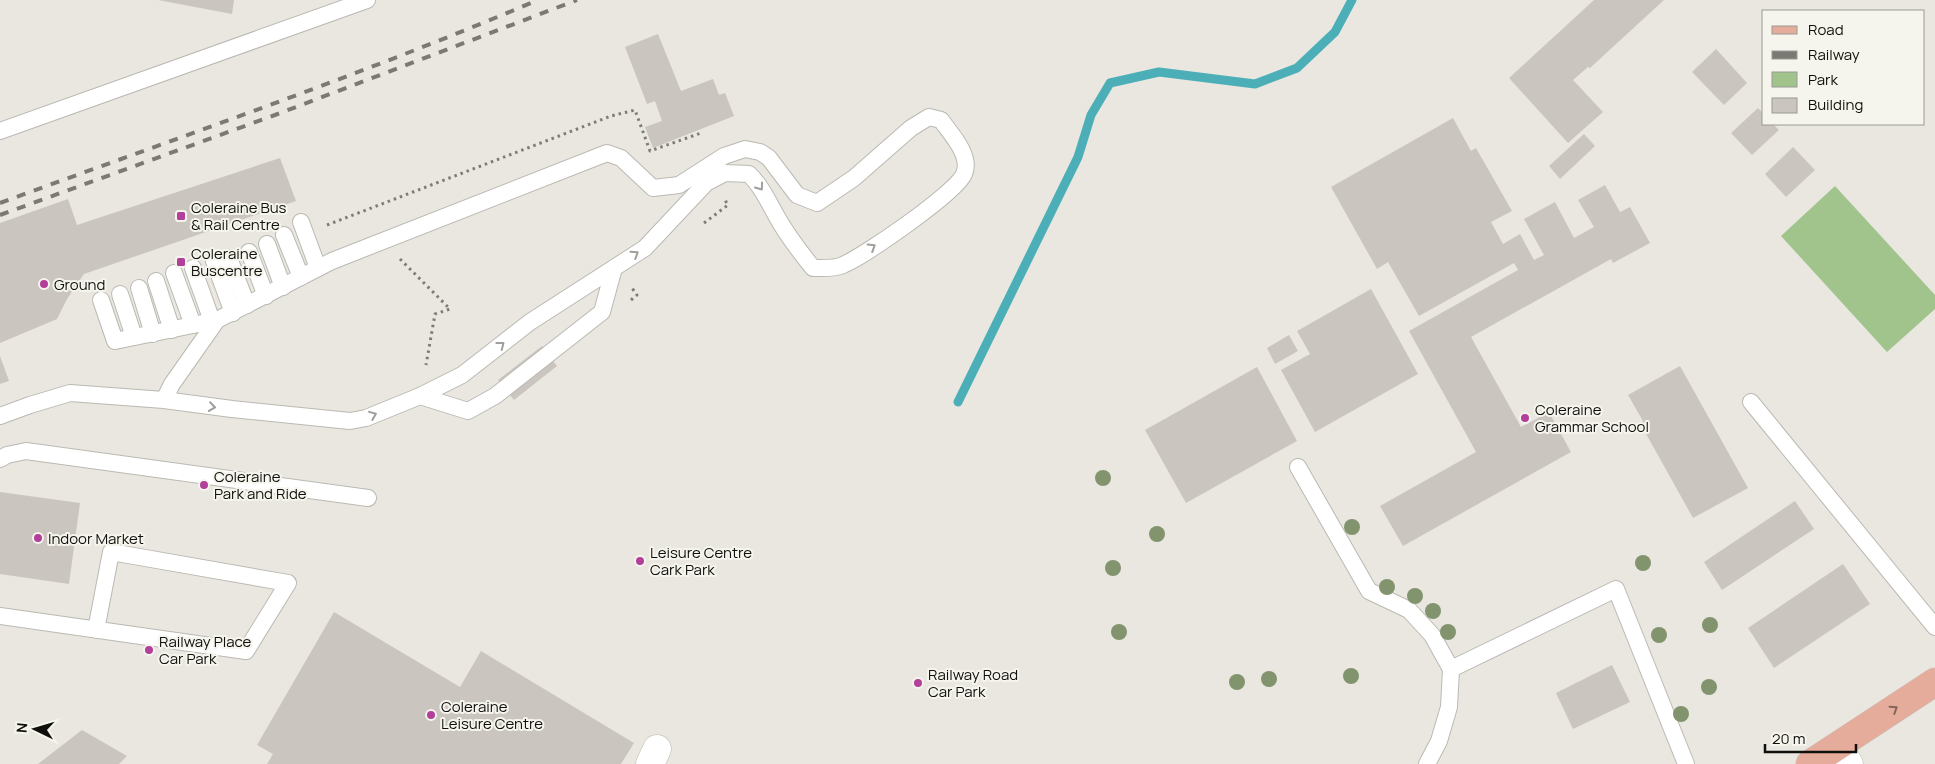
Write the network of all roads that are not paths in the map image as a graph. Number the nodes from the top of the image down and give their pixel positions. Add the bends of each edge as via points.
1 (367, 0) edge
2 (0, 131) edge
3 (301, 222) dead end
4 (284, 235) dead end
5 (267, 244) dead end
6 (249, 252) dead end
7 (222, 259) dead end
8 (325, 265) junction
9 (193, 268) dead end
10 (614, 268) junction
11 (174, 273) dead end
12 (300, 278) junction
13 (156, 281) dead end
14 (283, 287) junction
15 (139, 288) dead end
16 (120, 294) dead end
17 (266, 296) junction
18 (101, 300) dead end
19 (240, 309) junction
20 (215, 321) junction
21 (193, 325) junction
22 (172, 330) junction
23 (154, 334) junction
24 (134, 337) junction
25 (420, 396) junction
26 (164, 400) junction
27 (1751, 402) dead end
28 (0, 416) edge
29 (0, 459) edge
30 (1298, 467) dead end
31 (368, 498) dead end
32 (0, 616) edge
33 (1935, 626) edge
34 (96, 630) junction
35 (1450, 670) junction
36 (1935, 682) edge
37 (1844, 755) edge
38 (1427, 764) edge
39 (1686, 764) edge
40 (1810, 764) edge

1 - 2 lane
3 - 8 lane
4 - 12 lane
5 - 14 lane
6 - 17 lane
7 - 19 lane
10 -> 8 lane via 644,248 706,183 725,173 749,174 758,183 776,216 813,268 842,266 904,228 956,185 964,174 965,158 941,120 929,117 911,128 854,178 817,203 797,195 769,158 756,150 745,149 724,156 679,185 653,188 621,158 607,153
8 - 12 lane
9 - 20 lane
25 -> 10 lane via 462,375 530,322
10 - 25 lane via 602,312 495,396 468,411
11 - 21 lane
12 - 14 lane
13 - 22 lane
14 - 17 lane
15 - 23 lane
16 - 24 lane
17 - 19 lane
18 - 24 lane via 115,341
19 - 20 lane
20 - 21 lane
20 - 26 lane
21 - 22 lane
22 - 23 lane
23 - 24 lane
26 -> 25 lane via 350,421 366,418
26 - 28 lane via 70,393
27 - 33 lane
29 - 31 lane via 26,450
30 - 35 lane via 1369,590 1409,610 1432,636
32 - 34 lane
34 - 34 lane via 246,651 288,583 111,552
35 - 38 lane via 1449,707 1439,740
35 - 39 lane via 1616,589
37 -> 36 main road
37 - 40 main road

